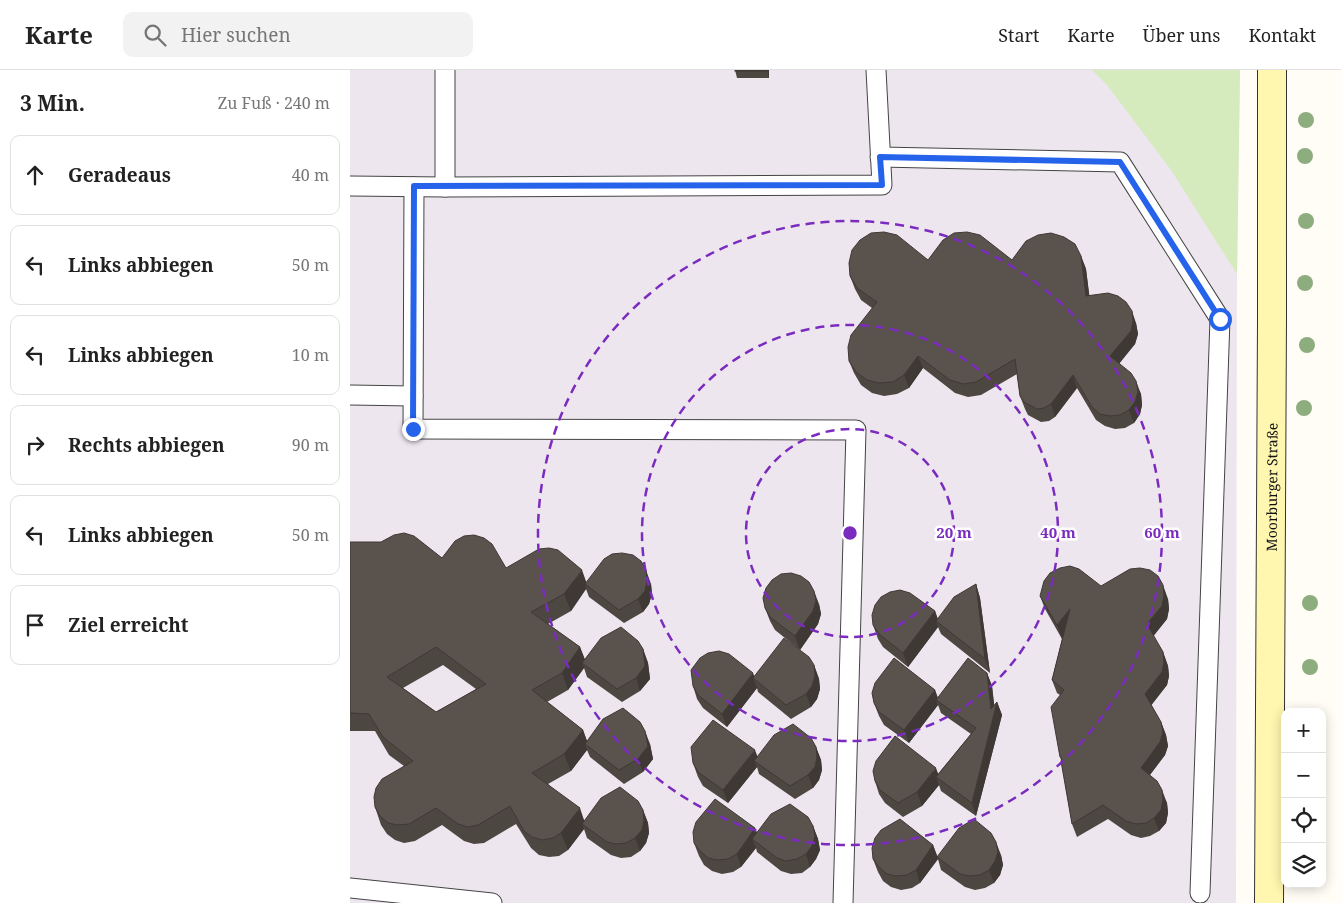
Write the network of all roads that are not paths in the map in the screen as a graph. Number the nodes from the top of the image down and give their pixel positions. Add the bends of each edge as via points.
1 (445, 70) edge
2 (876, 70) edge
3 (1272, 70) edge
4 (880, 157) junction
5 (350, 186) edge
6 (414, 186) junction
7 (445, 187) junction
8 (350, 396) edge
9 (413, 396) junction
10 (350, 888) edge
11 (1200, 893) dead end
12 (492, 903) edge
13 (843, 903) edge
14 (1269, 903) edge

1 - 7 lane
2 - 4 lane
3 - 14 main road, Moorburger Straße
4 - 7 lane via 882,185
4 - 11 lane via 1120,162 1220,319
5 - 6 lane
6 - 7 lane
6 - 9 lane
8 - 9 lane
9 - 13 lane via 413,429 856,430
10 - 12 lane

